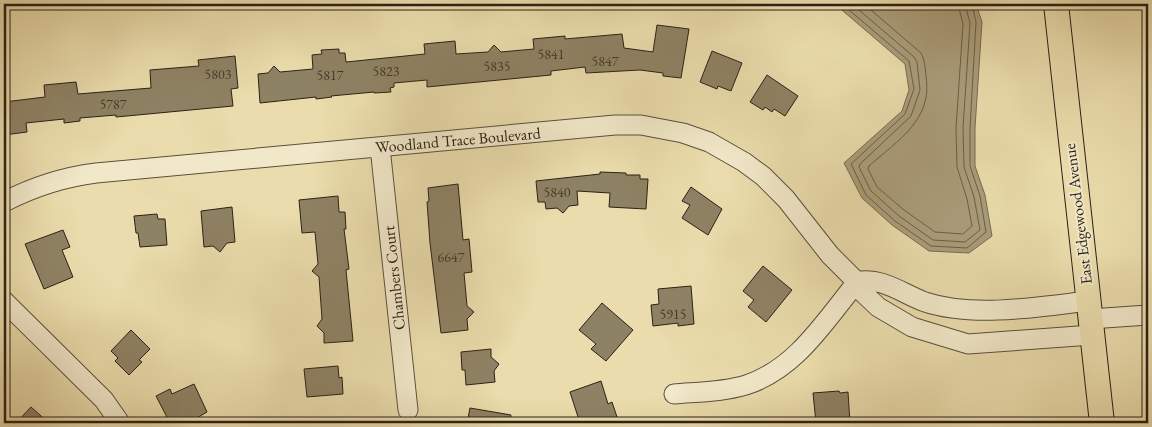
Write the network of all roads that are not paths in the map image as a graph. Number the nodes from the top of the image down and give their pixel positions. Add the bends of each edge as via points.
1 (1056, 4) edge
2 (380, 147) junction
3 (4, 202) edge
4 (857, 282) junction
5 (4, 300) edge
6 (1148, 315) edge
7 (1090, 319) junction
8 (674, 394) dead end
9 (408, 410) dead end
10 (120, 423) edge
11 (1102, 423) edge

1 - 7 main road, East Edgewood Avenue
2 - 3 street, Woodland Trace Boulevard via 85,174 37,187
2 - 4 street, Woodland Trace Boulevard via 615,125 683,133 725,150 763,176
2 - 9 street, Chambers Court
4 - 7 street via 866,280 887,284 926,302 985,310 1028,308
4 - 7 street, Woodland Trace Boulevard via 859,289 878,307 912,327 968,344 1002,343
4 - 8 street via 796,356 770,375 747,385
5 - 10 street via 104,400
6 - 7 street
7 - 11 main road, East Edgewood Avenue

